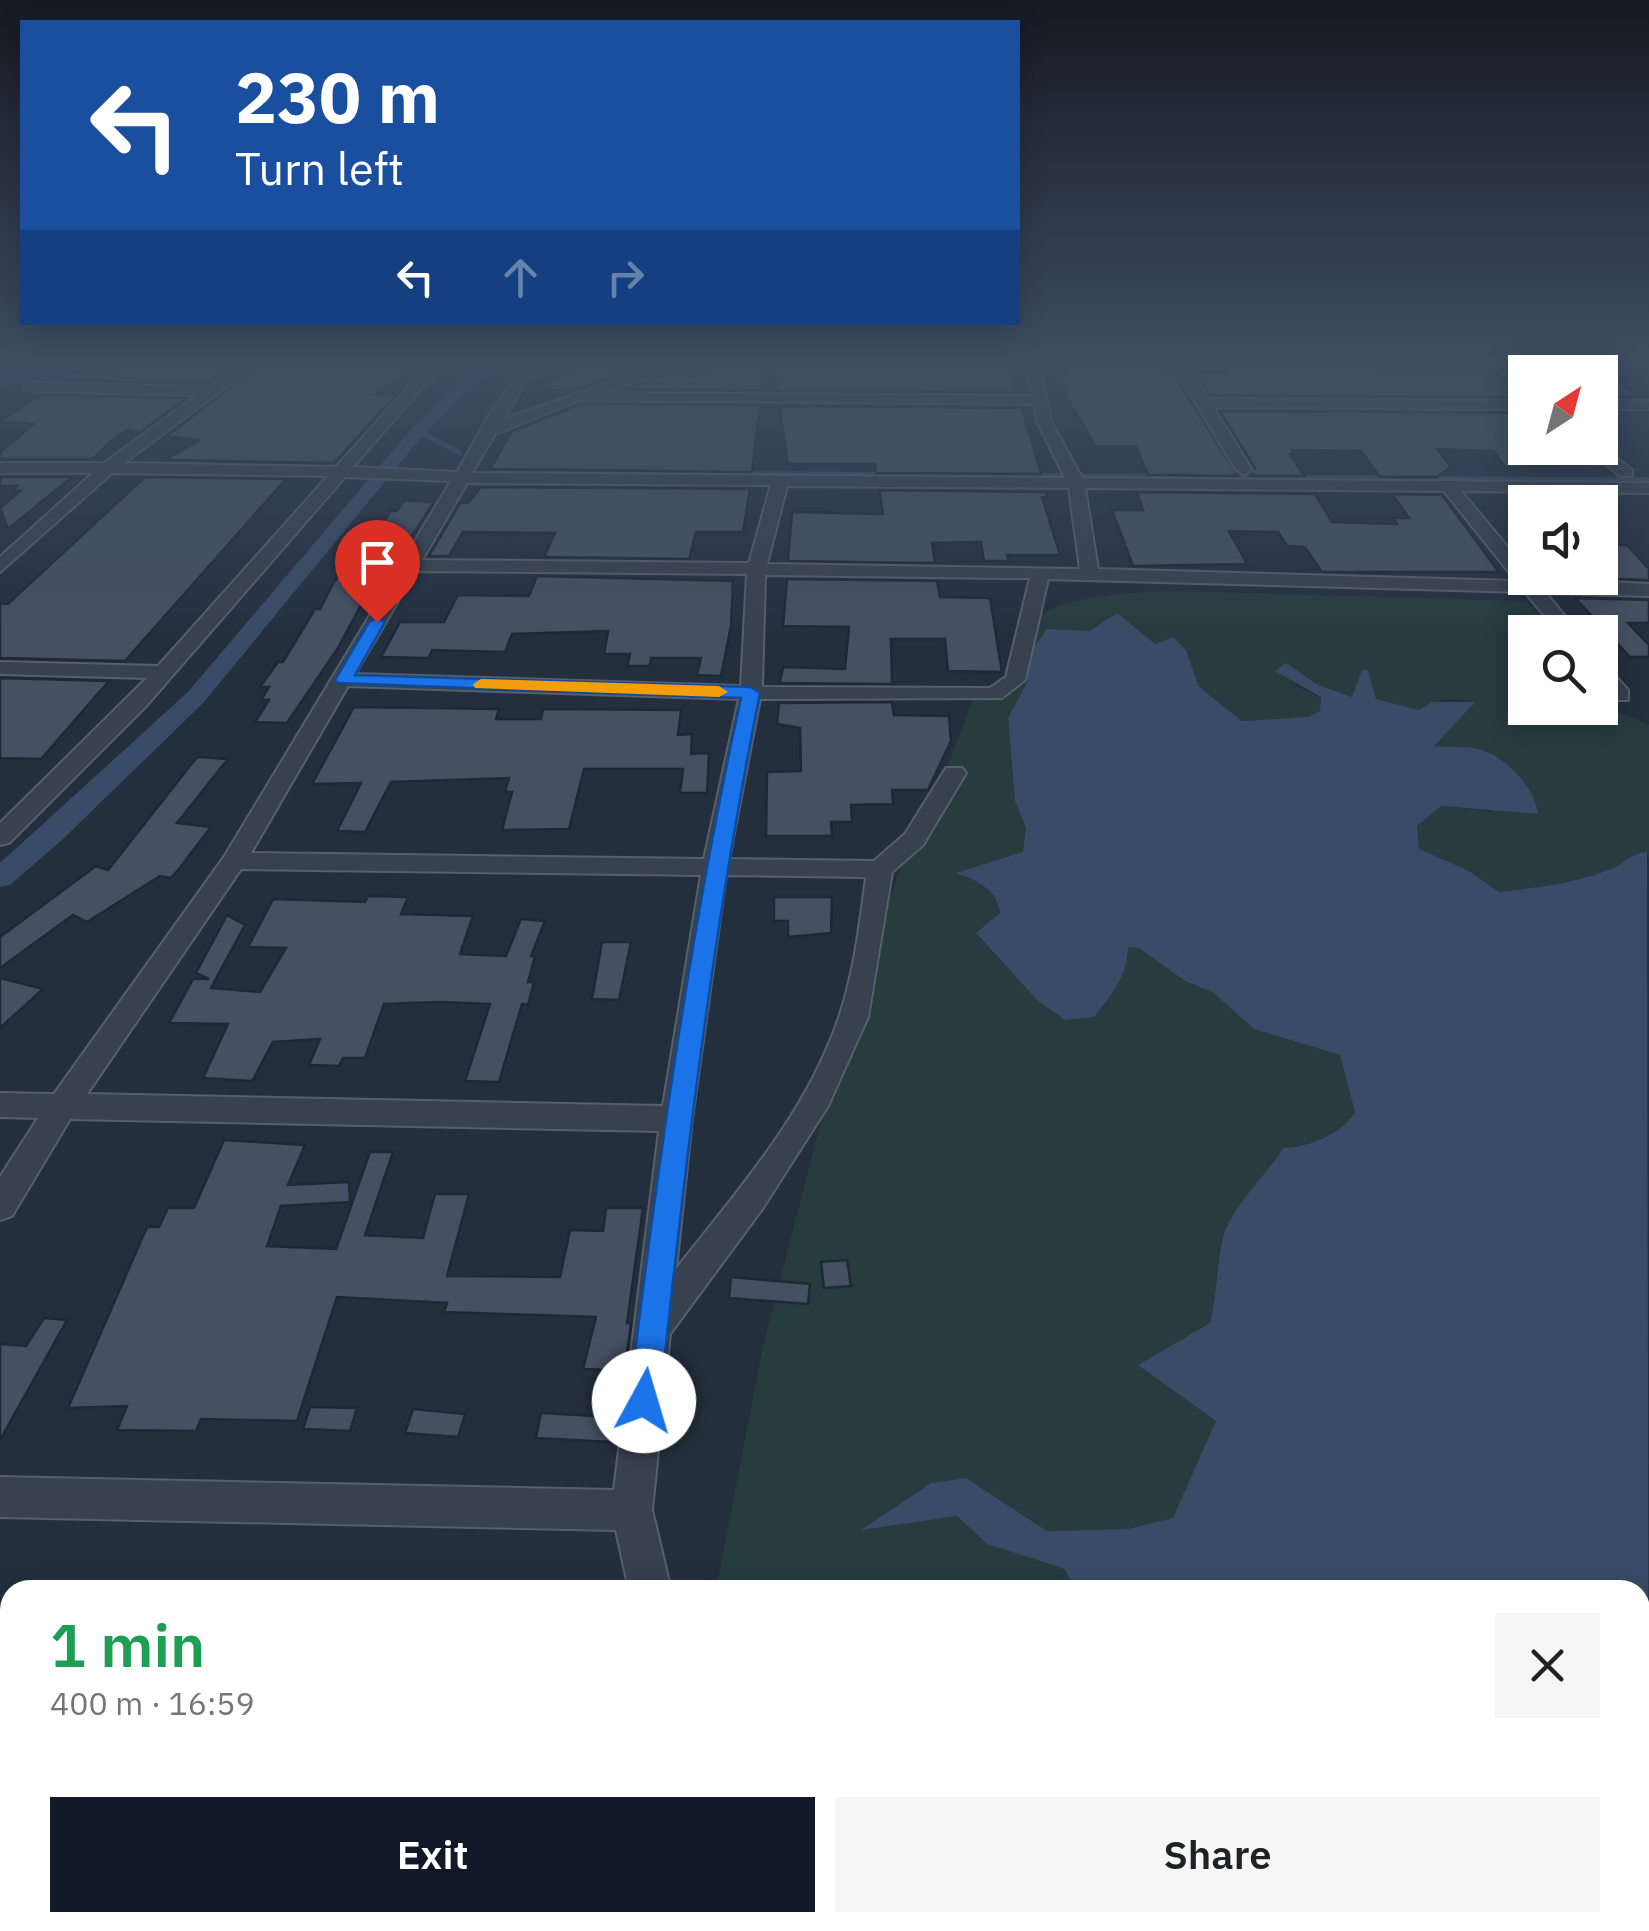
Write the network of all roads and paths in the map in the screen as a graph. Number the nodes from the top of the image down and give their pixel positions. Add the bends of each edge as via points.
1 (126, 455) edge
2 (358, 455) edge
3 (476, 455) edge
4 (1062, 455) edge
5 (1234, 455) edge
6 (1616, 465) edge
7 (0, 468) edge
8 (108, 468) junction
9 (1244, 470) junction
10 (344, 471) junction
11 (466, 472) junction
12 (1626, 473) junction
13 (1072, 476) junction
14 (780, 482) junction
15 (1648, 485) edge
16 (1448, 487) junction
17 (1508, 561) edge
18 (410, 565) junction
19 (0, 566) edge
20 (756, 570) junction
21 (1040, 574) junction
22 (1090, 575) junction
23 (1508, 589) edge
24 (1618, 590) edge
25 (1649, 590) edge
26 (1536, 595) edge
27 (1553, 615) edge
28 (0, 668) edge
29 (164, 672) junction
30 (344, 680) junction
31 (1618, 692) edge
32 (751, 693) junction
33 (1620, 694) dead end
34 (954, 773) dead end
35 (0, 837) edge
36 (234, 861) junction
37 (715, 867) junction
38 (880, 869) junction
39 (0, 1105) edge
40 (60, 1109) junction
41 (676, 1120) junction
42 (0, 1206) edge
43 (652, 1328) junction
44 (0, 1497) edge
45 (632, 1510) junction
46 (648, 1580) edge

1 - 8 street
2 - 10 street
3 - 11 street
4 - 13 street
5 - 9 street
6 - 12 street
7 - 8 street
8 - 10 street
8 - 19 street
9 - 12 street
9 - 13 street
10 - 11 street
10 - 29 street
11 - 13 street
11 - 14 street
11 - 18 street
12 - 15 street
13 - 14 street
13 - 16 street
13 - 22 street
14 - 20 street
15 - 16 street
16 - 17 street
18 - 20 street
18 - 30 street
20 - 21 street
20 - 32 street
21 - 22 street
21 - 32 street via 1014,680 995,694
22 - 23 street
24 - 25 street
26 - 27 street
28 - 29 street
29 - 35 street
30 - 32 street
30 - 36 street
31 - 33 street
32 - 37 street
34 - 38 street via 914,839
36 - 37 street
36 - 40 street
37 - 38 street
37 - 41 street
38 - 43 street via 871,948 838,1059 788,1146
39 - 40 street
40 - 41 street
40 - 42 street
41 - 43 street
43 - 45 street
44 - 45 street
45 - 46 street

